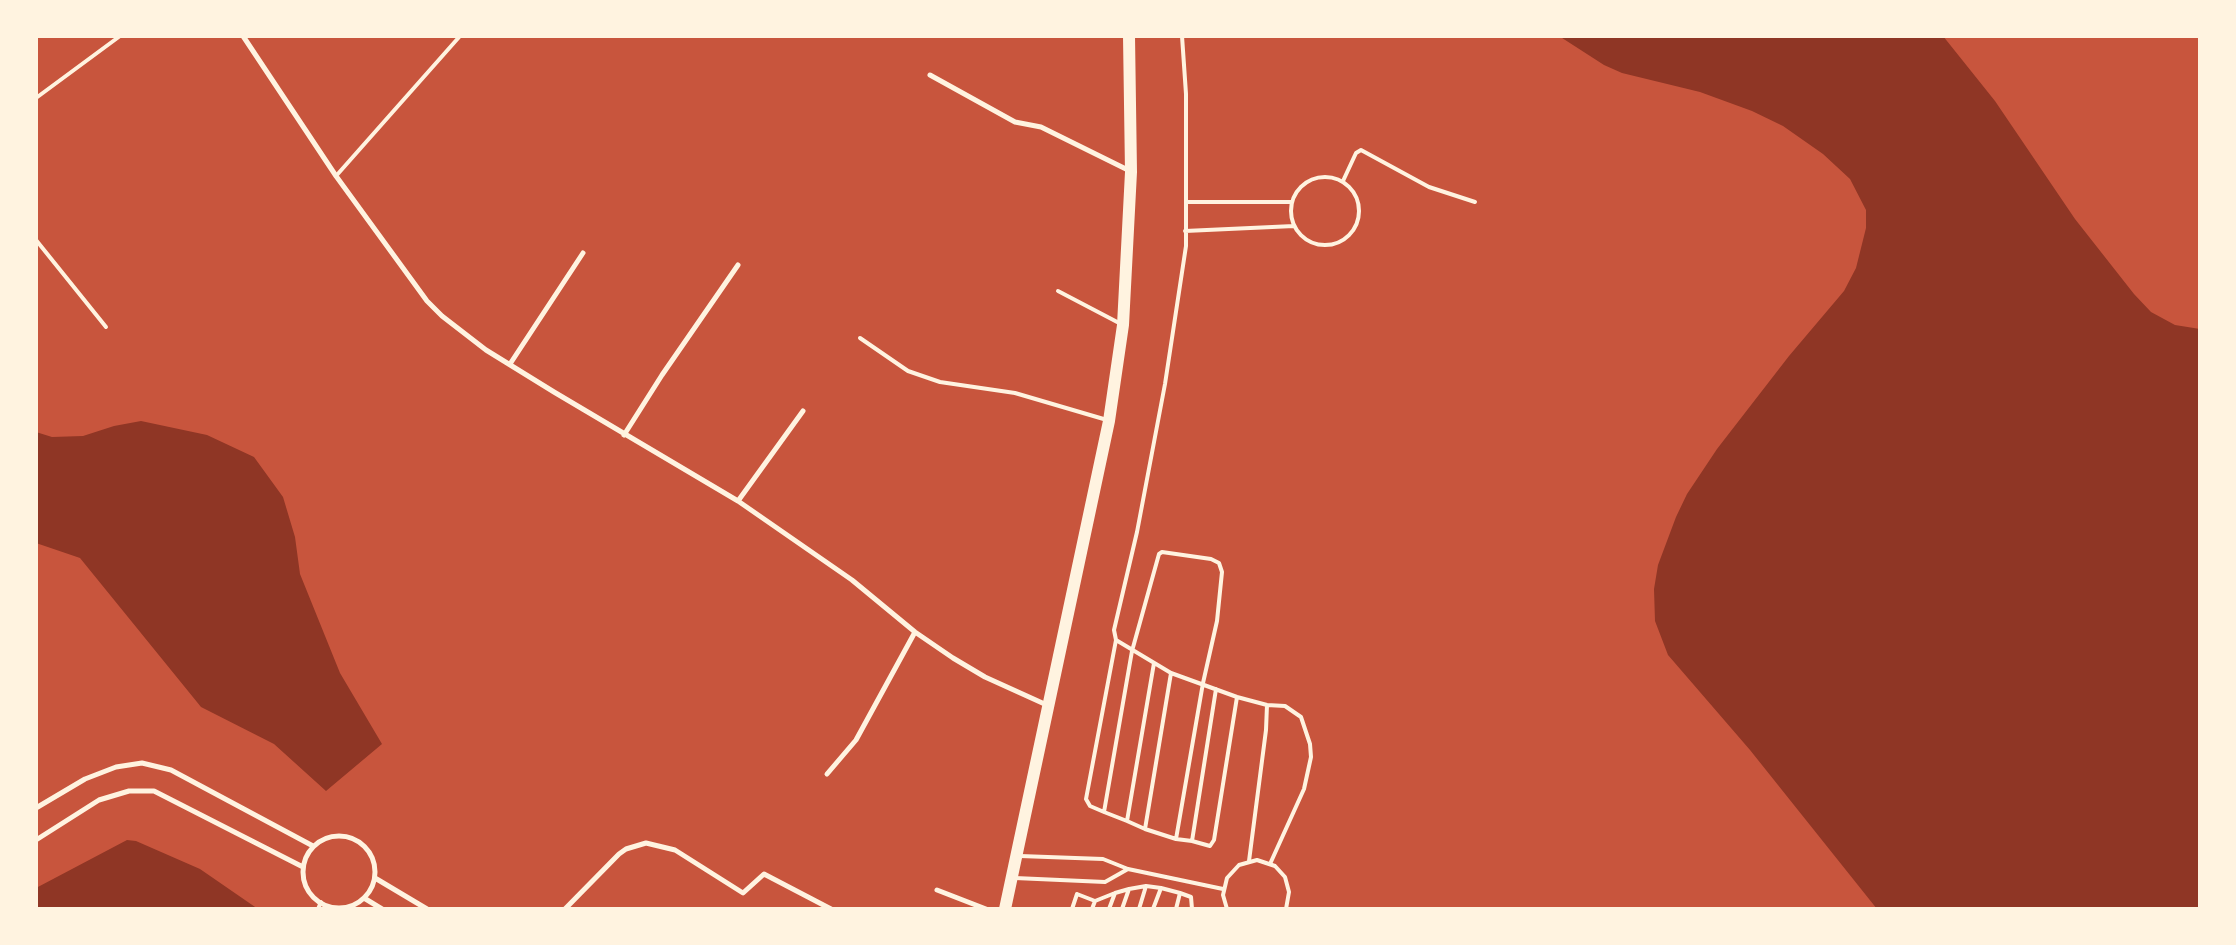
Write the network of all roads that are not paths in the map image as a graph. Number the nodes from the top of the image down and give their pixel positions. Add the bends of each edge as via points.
1 (120, 36) edge
2 (242, 36) edge
3 (460, 36) edge
4 (1129, 36) edge
5 (1182, 36) edge
6 (930, 75) dead end
7 (36, 98) edge
8 (1131, 172) junction
9 (336, 176) junction
10 (1343, 181) junction
11 (1186, 202) junction
12 (1292, 202) junction
13 (1475, 202) dead end
14 (1294, 226) junction
15 (1185, 231) junction
16 (36, 240) edge
17 (583, 253) dead end
18 (738, 265) dead end
19 (1058, 291) dead end
20 (1123, 325) junction
21 (106, 328) dead end
22 (860, 338) dead end
23 (510, 364) junction
24 (803, 411) dead end
25 (1109, 421) junction
26 (624, 435) junction
27 (738, 501) junction
28 (915, 632) junction
29 (1116, 640) junction
30 (1132, 651) junction
31 (1154, 663) junction
32 (1171, 673) junction
33 (1203, 683) junction
34 (1216, 689) junction
35 (1237, 697) junction
36 (1267, 705) junction
37 (1049, 706) junction
38 (827, 774) dead end
39 (36, 808) edge
40 (1104, 812) junction
41 (1127, 821) junction
42 (1145, 828) junction
43 (1176, 839) junction
44 (36, 840) edge
45 (1192, 842) junction
46 (313, 846) junction
47 (1018, 856) junction
48 (1250, 861) junction
49 (1270, 864) junction
50 (303, 867) junction
51 (1128, 869) junction
52 (375, 878) junction
53 (1012, 878) junction
54 (1146, 886) junction
55 (1160, 888) junction
56 (1130, 889) junction
57 (1223, 889) junction
58 (937, 890) dead end
59 (1115, 893) junction
60 (1180, 893) junction
61 (364, 898) junction
62 (1095, 901) junction
63 (321, 902) junction
64 (318, 909) edge
65 (382, 909) edge
66 (427, 909) edge
67 (565, 909) edge
68 (831, 909) edge
69 (986, 909) edge
70 (1005, 909) edge
71 (1072, 909) edge
72 (1092, 909) edge
73 (1109, 909) edge
74 (1122, 909) edge
75 (1139, 909) edge
76 (1154, 909) edge
77 (1176, 909) edge
78 (1192, 909) edge
79 (1227, 909) edge
80 (1286, 909) edge

1 - 7 lane
2 - 9 street
3 - 9 lane
4 - 8 main road
5 - 11 lane via 1186,94
6 - 8 street via 1015,122 1041,127
8 - 20 main road
9 - 23 street via 426,301 458,329
10 - 12 lane via 1326,177 1311,180 1299,188
10 - 13 lane via 1356,153 1361,150 1429,187
10 - 14 lane via 1354,192 1360,209 1356,226 1349,236 1333,244 1315,244 1305,239
11 - 12 lane
11 - 15 lane
12 - 14 lane
14 - 15 lane
15 - 29 lane via 1186,246 1165,384 1137,532 1114,630
16 - 21 lane
17 - 23 street
18 - 26 street
19 - 20 lane
20 - 25 main road
22 - 25 lane via 908,371 940,382 1016,393
23 - 26 street
24 - 27 street
25 - 37 main road
26 - 27 street
27 - 28 street via 852,580
28 - 37 street via 985,677
28 - 38 street via 856,740
29 - 30 lane
29 - 40 lane via 1086,800 1090,806
30 - 31 lane
30 - 33 lane via 1159,554 1215,560 1222,572 1217,621
30 - 40 lane
31 - 32 lane
31 - 41 lane
32 - 33 lane
32 - 42 lane
33 - 34 lane
33 - 43 lane
34 - 35 lane
34 - 45 lane
35 - 36 lane
35 - 45 lane via 1214,840 1210,846
36 - 48 lane
36 - 49 lane via 1284,706 1301,717 1311,757 1304,789
37 - 47 main road
39 - 46 street via 85,779 116,767 142,763 171,770
40 - 41 lane
41 - 42 lane
42 - 43 lane
43 - 45 lane
44 - 50 street via 99,800 129,792 154,791
46 - 50 street
46 - 52 street via 334,836 356,839 372,855
47 - 51 lane via 1104,860
47 - 53 main road
48 - 49 lane
48 - 57 lane via 1230,873
49 - 80 lane via 1282,873 1287,882 1289,897
50 - 63 street via 305,885
51 - 53 lane via 1105,882
51 - 57 lane
52 - 61 street
52 - 66 street
53 - 70 main road
54 - 55 lane
54 - 56 lane
54 - 75 lane
55 - 60 lane
55 - 76 lane
56 - 59 lane
56 - 74 lane
57 - 79 lane
58 - 69 street
59 - 62 lane
59 - 73 lane
60 - 77 lane
60 - 78 lane via 1191,897
61 - 63 street via 349,907 331,908
61 - 65 street
62 - 71 lane via 1077,894
62 - 72 lane
63 - 64 lane
67 - 68 street via 619,854 646,844 675,850 743,893 764,874

